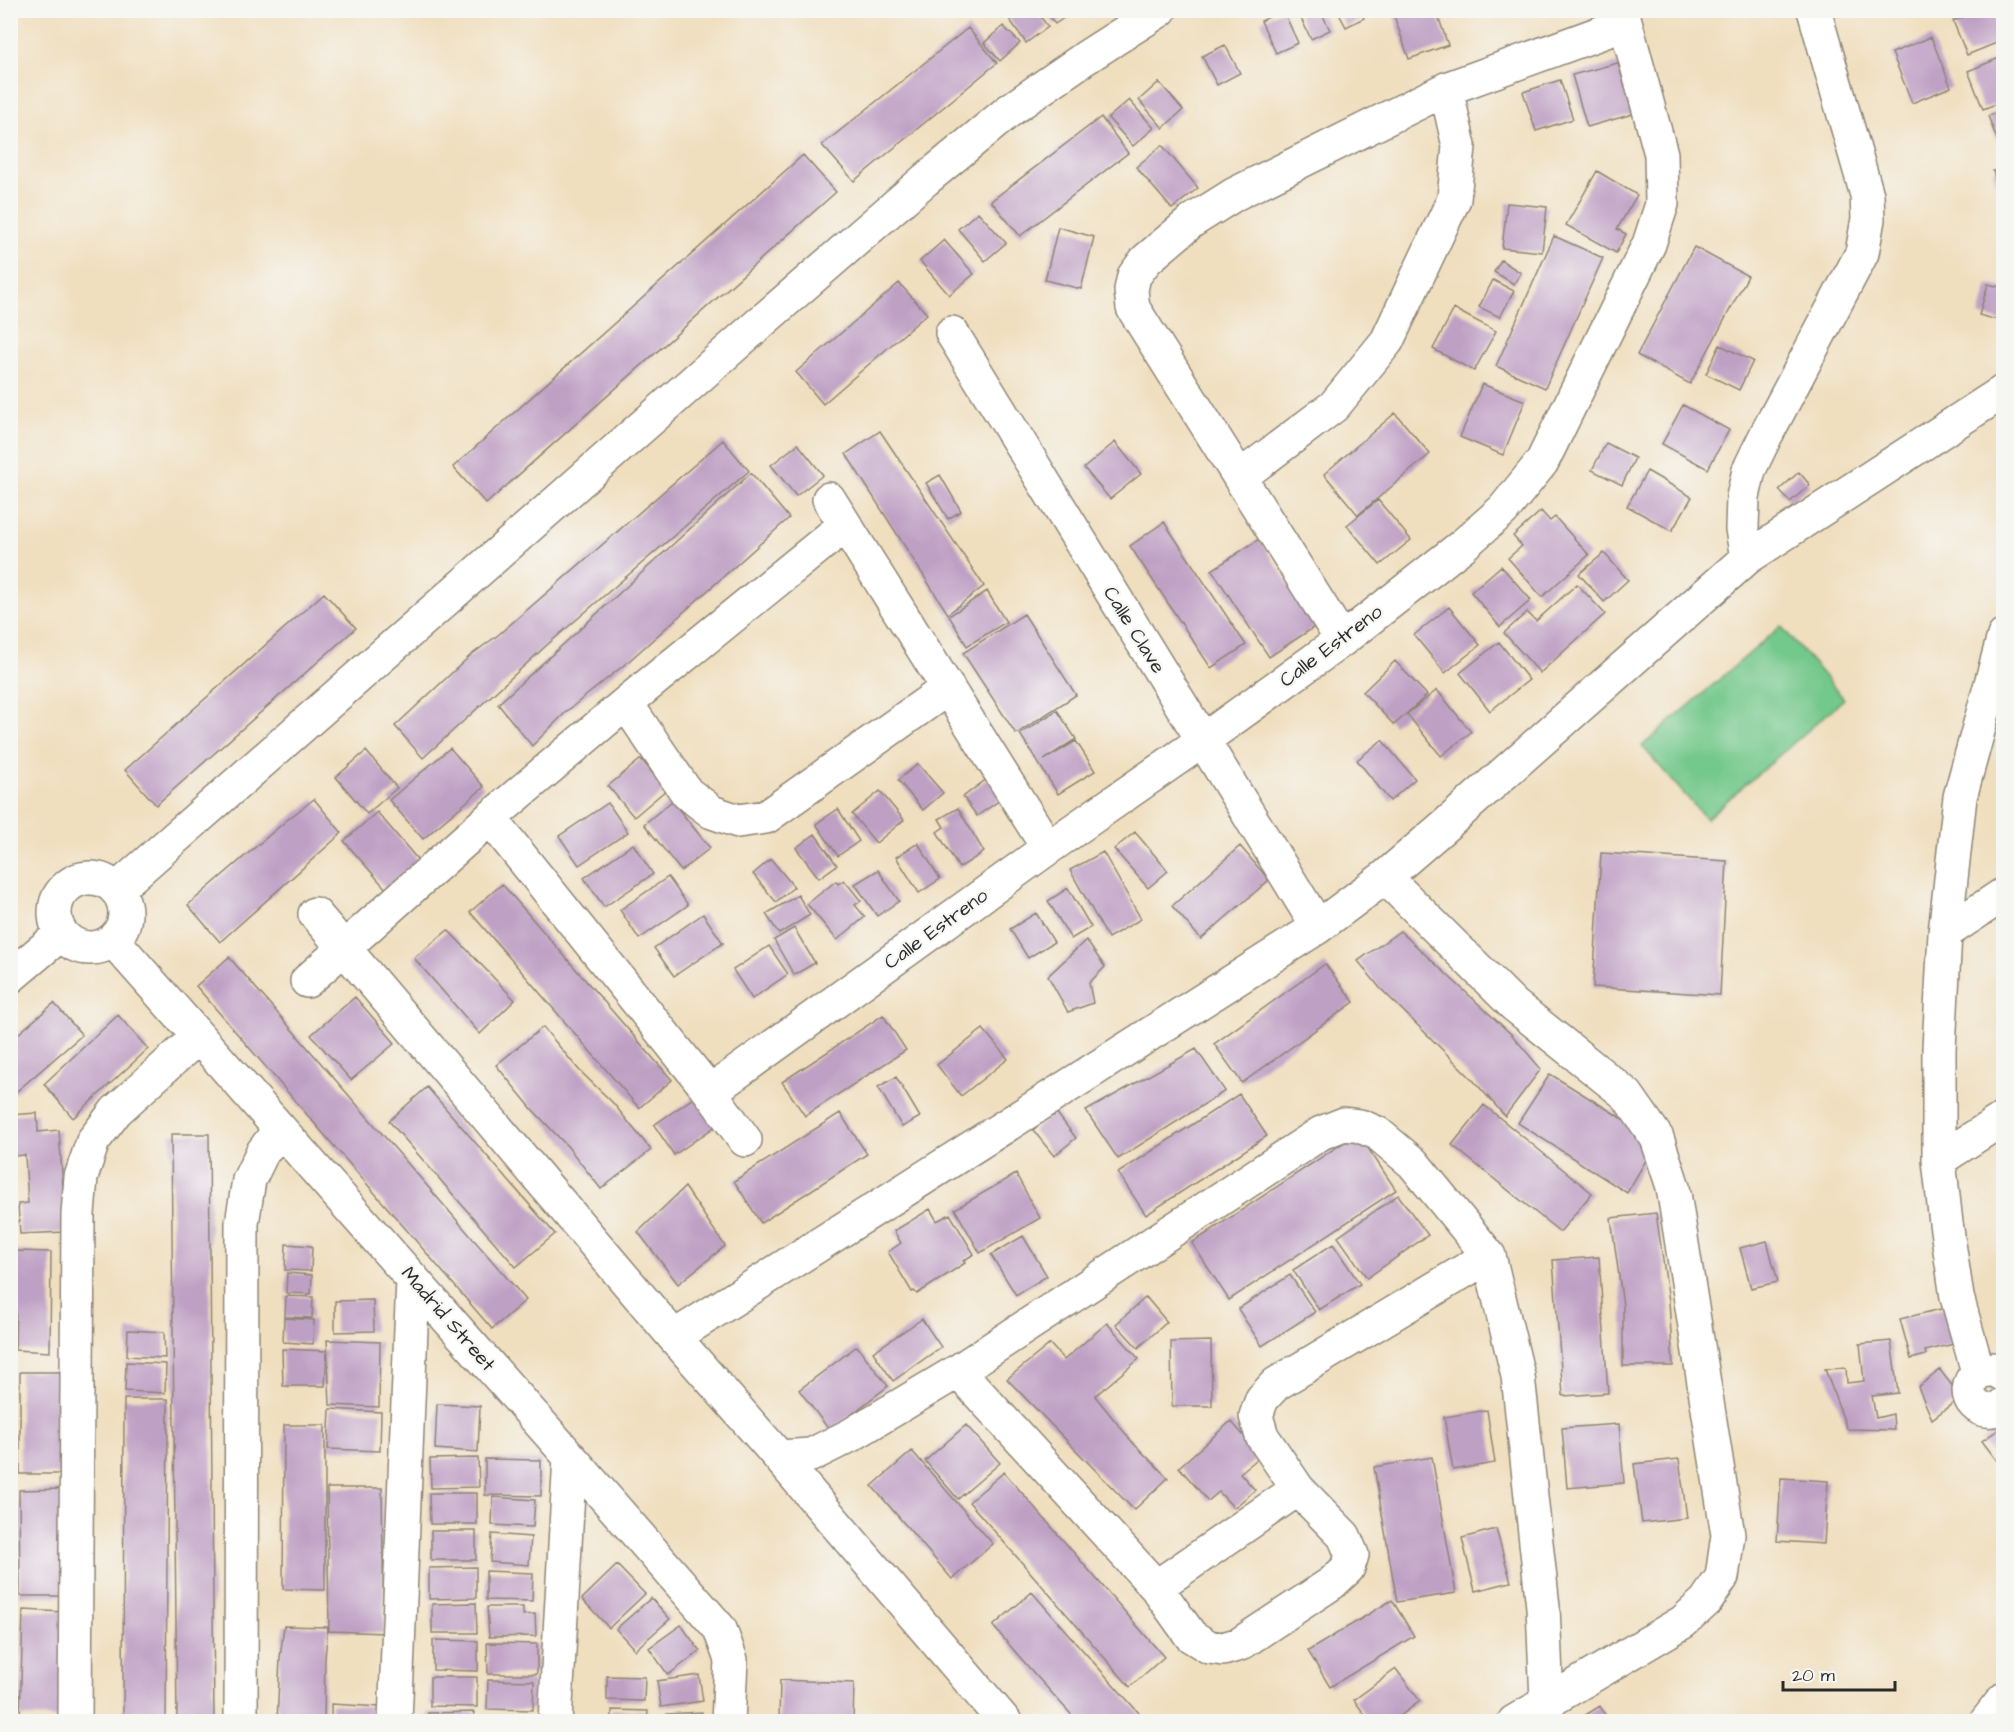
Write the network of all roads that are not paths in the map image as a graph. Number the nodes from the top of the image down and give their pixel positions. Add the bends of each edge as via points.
1 (1160, 10) edge
2 (1814, 10) edge
3 (1623, 17) edge
4 (1446, 90) junction
5 (952, 333) dead end
6 (2004, 392) edge
7 (1240, 477) junction
8 (1748, 558) junction
9 (2004, 636) edge
10 (1342, 640) junction
11 (948, 688) junction
12 (626, 703) junction
13 (1202, 741) junction
14 (490, 818) junction
15 (1048, 848) junction
16 (1385, 877) junction
17 (116, 890) junction
18 (2004, 894) edge
19 (315, 914) dead end
20 (1317, 927) junction
21 (1945, 933) junction
22 (61, 934) junction
23 (113, 940) junction
24 (344, 948) junction
25 (10, 977) edge
26 (307, 981) dead end
27 (198, 1037) junction
28 (710, 1092) junction
29 (2004, 1118) edge
30 (280, 1129) junction
31 (745, 1140) dead end
32 (1939, 1160) junction
33 (1489, 1256) junction
34 (413, 1279) junction
35 (674, 1337) junction
36 (958, 1371) junction
37 (1991, 1373) edge
38 (2004, 1404) edge
39 (570, 1457) junction
40 (780, 1457) junction
41 (1299, 1489) junction
42 (1156, 1587) junction
43 (2004, 1699) edge
44 (1547, 1701) junction
45 (75, 1722) edge
46 (242, 1722) edge
47 (395, 1722) edge
48 (555, 1722) edge
49 (728, 1722) edge
50 (1005, 1722) edge
51 (1514, 1722) edge
52 (1986, 1722) edge

1 - 17 street via 1010,110 926,180
2 - 8 street via 1867,195 1868,219 1862,253 1749,470 1742,529
3 - 4 street
3 - 10 street, Calle Estreno via 1661,154 1662,204 1649,243 1542,462 1495,518
4 - 7 street via 1459,146 1454,199 1387,341 1334,406
4 - 7 street via 1235,194 1192,221 1146,260 1134,276 1133,308
5 - 13 street, Calle Clave
6 - 8 street
7 - 10 street
8 - 16 street
9 - 21 street via 1960,797
10 - 13 street, Calle Estreno
11 - 12 street via 766,817 738,821 712,812 687,793
11 - 12 street via 837,512
11 - 15 street
12 - 14 street
13 - 15 street, Calle Estreno
13 - 20 street, Calle Clave
14 - 24 street
14 - 28 street
15 - 28 street, Calle Estreno
16 - 20 street
16 - 44 street via 1515,1005 1627,1095 1657,1138 1673,1187 1728,1535 1722,1576 1706,1601 1683,1622
17 - 22 street via 98,879 77,880 68,886 55,914
17 - 23 street via 122,900 124,921
18 - 21 street
19 - 24 street
20 - 35 street
21 - 32 street
22 - 23 street via 69,942 91,949
22 - 25 street
23 - 27 street, Madrid Street
24 - 26 street
24 - 35 street
27 - 30 street, Madrid Street
27 - 45 street via 116,1111 93,1141 81,1177
28 - 31 street
29 - 32 street
30 - 34 street, Madrid Street
30 - 46 street via 249,1180 242,1223
32 - 37 street via 1957,1297
33 - 36 street via 1413,1163 1377,1133 1344,1125 1321,1132
33 - 41 street via 1276,1384 1262,1399 1256,1416 1262,1436
33 - 44 street via 1518,1376 1543,1607
34 - 39 street, Madrid Street
34 - 47 street
35 - 40 street
36 - 40 street via 811,1455
36 - 42 street
37 - 38 street via 1969,1385 1969,1393 1977,1407 1985,1410
39 - 48 street
39 - 49 street, Madrid Street via 720,1629 731,1660
40 - 50 street
41 - 42 street
41 - 42 street via 1344,1536 1352,1555 1348,1568 1332,1583 1240,1644 1223,1649 1209,1647 1191,1636
43 - 52 street
44 - 51 street

